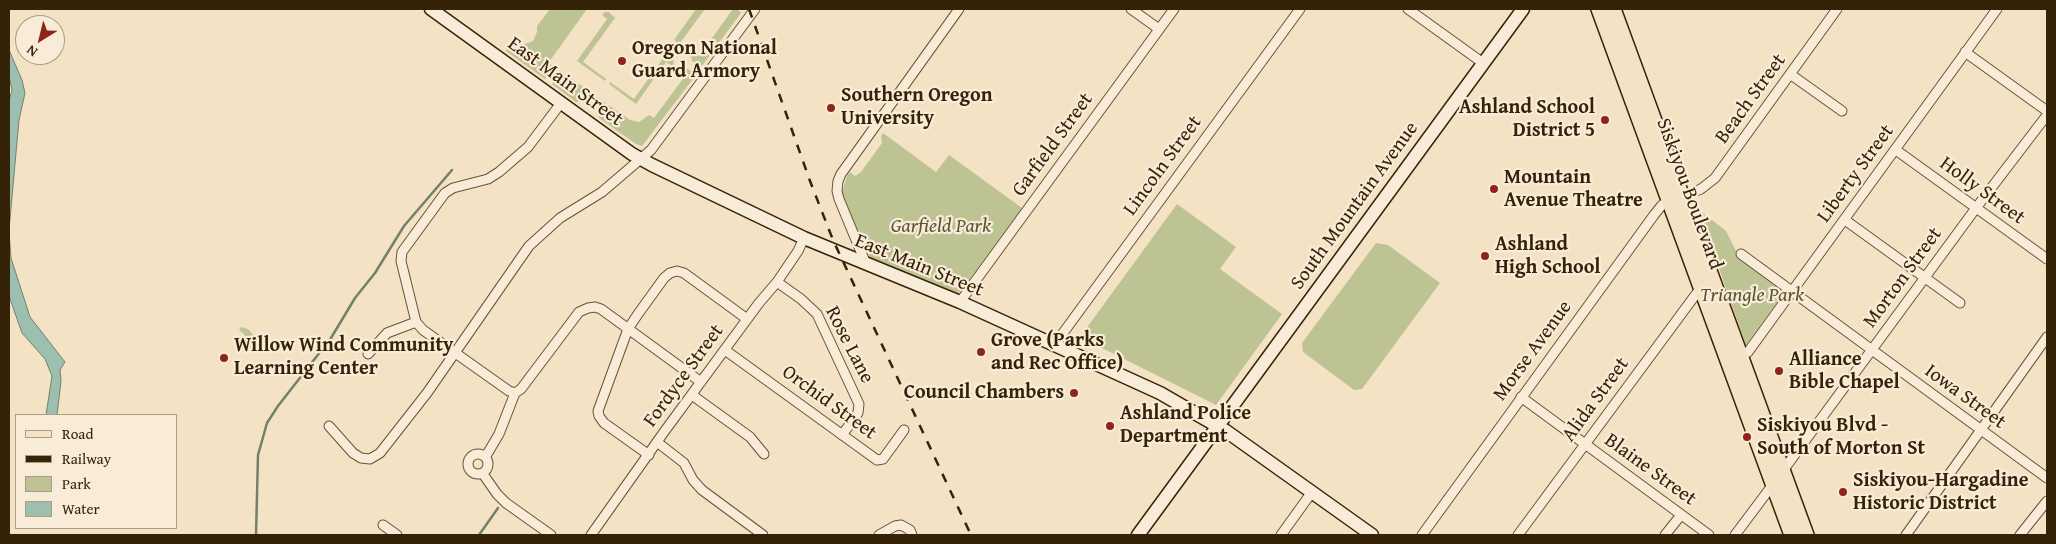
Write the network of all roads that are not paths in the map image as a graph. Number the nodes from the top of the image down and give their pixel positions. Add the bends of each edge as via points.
1 (430, 9) edge
2 (755, 9) edge
3 (959, 9) edge
4 (1131, 9) edge
5 (1174, 9) edge
6 (1300, 9) edge
7 (1408, 9) edge
8 (1524, 9) edge
9 (1599, 9) edge
10 (1614, 9) edge
11 (1837, 9) edge
12 (1997, 9) edge
13 (1159, 29) junction
14 (1966, 52) junction
15 (1483, 63) junction
16 (1790, 74) junction
17 (561, 103) junction
18 (2047, 111) edge
19 (1842, 112) dead end
20 (2047, 115) edge
21 (1896, 150) junction
22 (639, 159) junction
23 (1676, 199) junction
24 (1976, 208) junction
25 (1845, 220) junction
26 (804, 238) junction
27 (1741, 254) dead end
28 (2047, 259) edge
29 (866, 264) junction
30 (1926, 278) junction
31 (777, 282) junction
32 (1702, 286) junction
33 (1792, 292) junction
34 (960, 302) junction
35 (1960, 303) dead end
36 (748, 319) junction
37 (416, 322) junction
38 (628, 329) junction
39 (2047, 337) edge
40 (1055, 344) junction
41 (725, 350) junction
42 (1872, 351) junction
43 (454, 352) junction
44 (368, 354) dead end
45 (1741, 356) junction
46 (701, 382) junction
47 (515, 393) junction
48 (692, 395) junction
49 (1521, 397) junction
50 (329, 426) dead end
51 (1218, 426) junction
52 (904, 430) dead end
53 (1981, 430) junction
54 (842, 435) junction
55 (657, 442) junction
56 (1585, 444) junction
57 (764, 454) dead end
58 (649, 455) junction
59 (486, 456) junction
60 (483, 474) junction
61 (1778, 477) junction
62 (2047, 478) edge
63 (1312, 492) junction
64 (2047, 501) edge
65 (1681, 515) junction
66 (383, 525) dead end
67 (397, 535) edge
68 (551, 535) edge
69 (591, 535) edge
70 (763, 535) edge
71 (879, 535) edge
72 (912, 535) edge
73 (1138, 535) edge
74 (1281, 535) edge
75 (1372, 535) edge
76 (1422, 535) edge
77 (1518, 535) edge
78 (1665, 535) edge
79 (1709, 535) edge
80 (1734, 535) edge
81 (1792, 535) edge
82 (1806, 535) edge
83 (1906, 535) edge
84 (2020, 535) edge

1 - 17 street, East Main Street
2 - 22 street via 651,150
3 - 29 street via 838,181 839,199
4 - 13 street
5 - 13 street, Garfield Street
6 - 40 street, Lincoln Street
7 - 15 street
8 - 15 street, South Mountain Avenue
9 - 23 main road, Siskiyou Boulevard
10 - 23 main road, Siskiyou Boulevard
11 - 16 street, Beach Street
12 - 14 street, Liberty Street
13 - 34 street, Garfield Street
14 - 18 street
14 - 21 street, Liberty Street
15 - 51 street, South Mountain Avenue
16 - 19 street
16 - 23 street, Beach Street via 1715,178 1701,189
17 - 22 street, East Main Street
17 - 37 street via 528,147 499,172 488,179 445,193 400,257
20 - 24 street, Morton Street
21 - 24 street, Holly Street
21 - 25 street, Liberty Street
22 - 26 street, East Main Street
22 - 43 street via 602,192 560,218 529,246
23 - 32 main road, Siskiyou Boulevard
23 - 45 main road, Siskiyou Boulevard
23 - 49 street, Morse Avenue via 1662,205 1654,215
24 - 28 street, Holly Street
24 - 30 street, Morton Street
25 - 30 street
25 - 33 street, Liberty Street
26 - 29 street, East Main Street
26 - 31 street, Fordyce Street
27 - 33 street, Iowa Street
29 - 34 street, East Main Street
30 - 35 street
30 - 42 street, Morton Street
31 - 36 street, Fordyce Street
31 - 54 street, Rose Lane via 817,314 859,404 858,413
32 - 56 street, Alida Street
32 - 61 main road, Siskiyou Boulevard
33 - 42 street, Iowa Street
33 - 45 street, Liberty Street via 1748,352
34 - 40 street, East Main Street
36 - 38 street via 677,271 664,278
36 - 41 street, Fordyce Street
37 - 43 street
37 - 44 street via 387,333
38 - 46 street
38 - 47 street via 601,309 582,310
38 - 58 street via 598,411 604,423
39 - 53 street
40 - 51 street, East Main Street via 1160,393
41 - 46 street, Fordyce Street
41 - 54 street, Orchid Street
42 - 53 street, Iowa Street
42 - 61 street, Morton Street
43 - 47 street
43 - 50 street via 427,393 375,457 361,458 353,453
45 - 61 main road, Siskiyou Boulevard
46 - 48 street, Fordyce Street
47 - 59 street via 500,434
48 - 55 street, Fordyce Street
48 - 57 street via 750,437
49 - 56 street, Blaine Street
49 - 76 street, Morse Avenue
51 - 63 street, East Main Street
51 - 73 street, South Mountain Avenue
52 - 54 street, Orchid Street via 879,461
53 - 62 street, Iowa Street
53 - 83 street
55 - 58 street, Fordyce Street
55 - 70 street via 684,463 692,480 702,490
56 - 65 street, Blaine Street
56 - 77 street, Alida Street
58 - 69 street, Fordyce Street
59 - 60 street via 489,466
59 - 60 street via 475,454 468,462 472,472
60 - 68 street via 506,503
61 - 80 street, Morton Street
61 - 81 main road, Siskiyou Boulevard
61 - 82 main road, Siskiyou Boulevard
63 - 74 street
63 - 75 street, East Main Street
64 - 84 street
65 - 78 street
65 - 79 street, Blaine Street
66 - 67 street
71 - 72 street via 901,525

